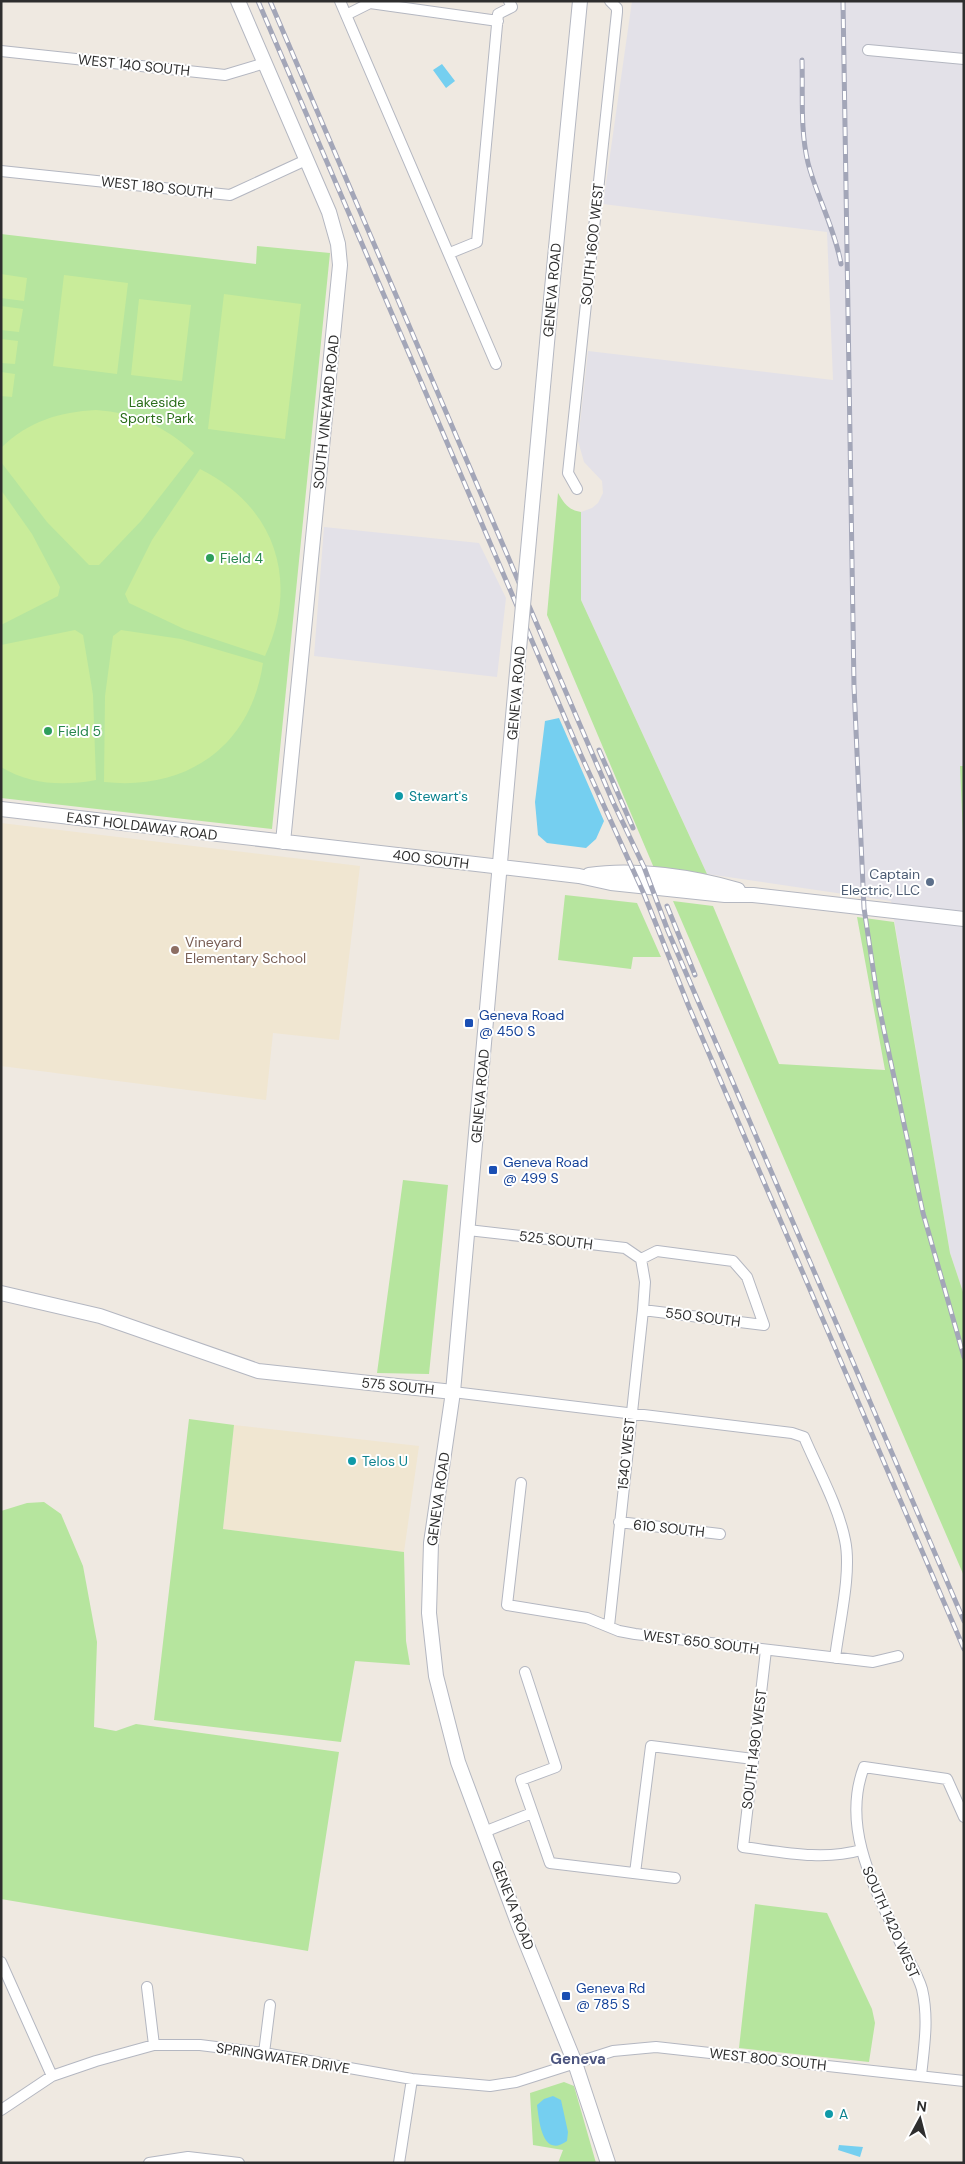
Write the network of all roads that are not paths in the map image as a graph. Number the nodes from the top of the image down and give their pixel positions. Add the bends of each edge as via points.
1 (238, 1) edge
2 (340, 1) edge
3 (509, 1) edge
4 (580, 1) edge
5 (610, 1) edge
6 (399, 4) edge
7 (346, 15) junction
8 (498, 21) junction
9 (868, 50) dead end
10 (1, 51) edge
11 (964, 60) edge
12 (264, 63) junction
13 (306, 160) junction
14 (1, 171) edge
15 (450, 253) junction
16 (496, 364) dead end
17 (577, 489) dead end
18 (1, 809) edge
19 (283, 842) junction
20 (500, 867) junction
21 (964, 919) edge
22 (468, 1230) junction
23 (640, 1259) junction
24 (1, 1292) edge
25 (643, 1310) junction
26 (453, 1392) junction
27 (630, 1414) junction
28 (521, 1483) dead end
29 (618, 1522) junction
30 (720, 1534) dead end
31 (609, 1626) junction
32 (766, 1650) junction
33 (898, 1656) dead end
34 (835, 1658) junction
35 (525, 1672) dead end
36 (752, 1759) junction
37 (532, 1813) junction
38 (964, 1817) edge
39 (484, 1832) junction
40 (861, 1850) junction
41 (635, 1873) junction
42 (675, 1878) dead end
43 (2, 1962) edge
44 (146, 1987) dead end
45 (270, 2005) dead end
46 (154, 2045) junction
47 (264, 2053) junction
48 (575, 2063) junction
49 (52, 2076) junction
50 (921, 2076) junction
51 (412, 2079) junction
52 (964, 2081) edge
53 (1, 2110) edge
54 (148, 2163) edge
55 (239, 2163) edge
56 (399, 2163) edge
57 (608, 2163) edge

1 - 12 street, SOUTH VINEYARD ROAD
2 - 7 street
3 - 8 street via 512,7 498,14
4 - 20 street, GENEVA ROAD, bridge
5 - 17 street, SOUTH 1600 WEST via 617,12 568,473
6 - 7 street via 370,3
6 - 8 street
7 - 15 street
8 - 15 street via 477,242
9 - 11 street
10 - 12 street, WEST 140 SOUTH via 226,74
12 - 13 street, SOUTH VINEYARD ROAD
13 - 14 street, WEST 180 SOUTH via 230,195
13 - 19 street, SOUTH VINEYARD ROAD via 329,212 340,266
15 - 16 street
18 - 19 street, EAST HOLDAWAY ROAD
19 - 20 street, 400 SOUTH
20 - 21 street, 400 SOUTH via 579,876 612,884 753,895
20 - 22 street, GENEVA ROAD
22 - 23 street, 525 SOUTH via 625,1248
22 - 26 street, GENEVA ROAD
23 - 25 street, 1540 WEST via 645,1282
23 - 25 street, 550 SOUTH via 657,1251 733,1261 746,1277 764,1325
24 - 26 street, 575 SOUTH via 100,1316 258,1371
25 - 27 street, 1540 WEST
26 - 27 street, 575 SOUTH
26 - 39 street, GENEVA ROAD via 431,1543 429,1613 436,1676 450,1738
27 - 29 street, 1540 WEST
27 - 34 street, 575 SOUTH via 804,1437 846,1541 848,1562
28 - 31 street, WEST 650 SOUTH via 508,1605 587,1618
29 - 30 street, 610 SOUTH
29 - 31 street, 1540 WEST
31 - 32 street, WEST 650 SOUTH via 635,1634
32 - 34 street, WEST 650 SOUTH
32 - 36 street, SOUTH 1490 WEST
33 - 34 street, WEST 650 SOUTH via 873,1662
35 - 37 street via 556,1767 521,1780
36 - 40 street, SOUTH 1490 WEST via 743,1847 811,1856
36 - 41 street via 651,1746
37 - 39 street
37 - 41 street via 550,1863
38 - 40 street, SOUTH 1420 WEST via 947,1779 864,1767 857,1785 856,1816
39 - 48 street, GENEVA ROAD
40 - 50 street, SOUTH 1420 WEST via 921,1987 927,2014
41 - 42 street
43 - 49 street
44 - 46 street
45 - 47 street
46 - 47 street, SPRINGWATER DRIVE via 200,2045
46 - 49 street, SPRINGWATER DRIVE
47 - 51 street, SPRINGWATER DRIVE
48 - 50 street, WEST 800 SOUTH via 626,2048 656,2047
48 - 51 street, SPRINGWATER DRIVE via 516,2082 490,2086
48 - 57 street, GENEVA ROAD
49 - 53 street, SPRINGWATER DRIVE
50 - 52 street, WEST 800 SOUTH
51 - 56 street
54 - 55 street via 188,2157

